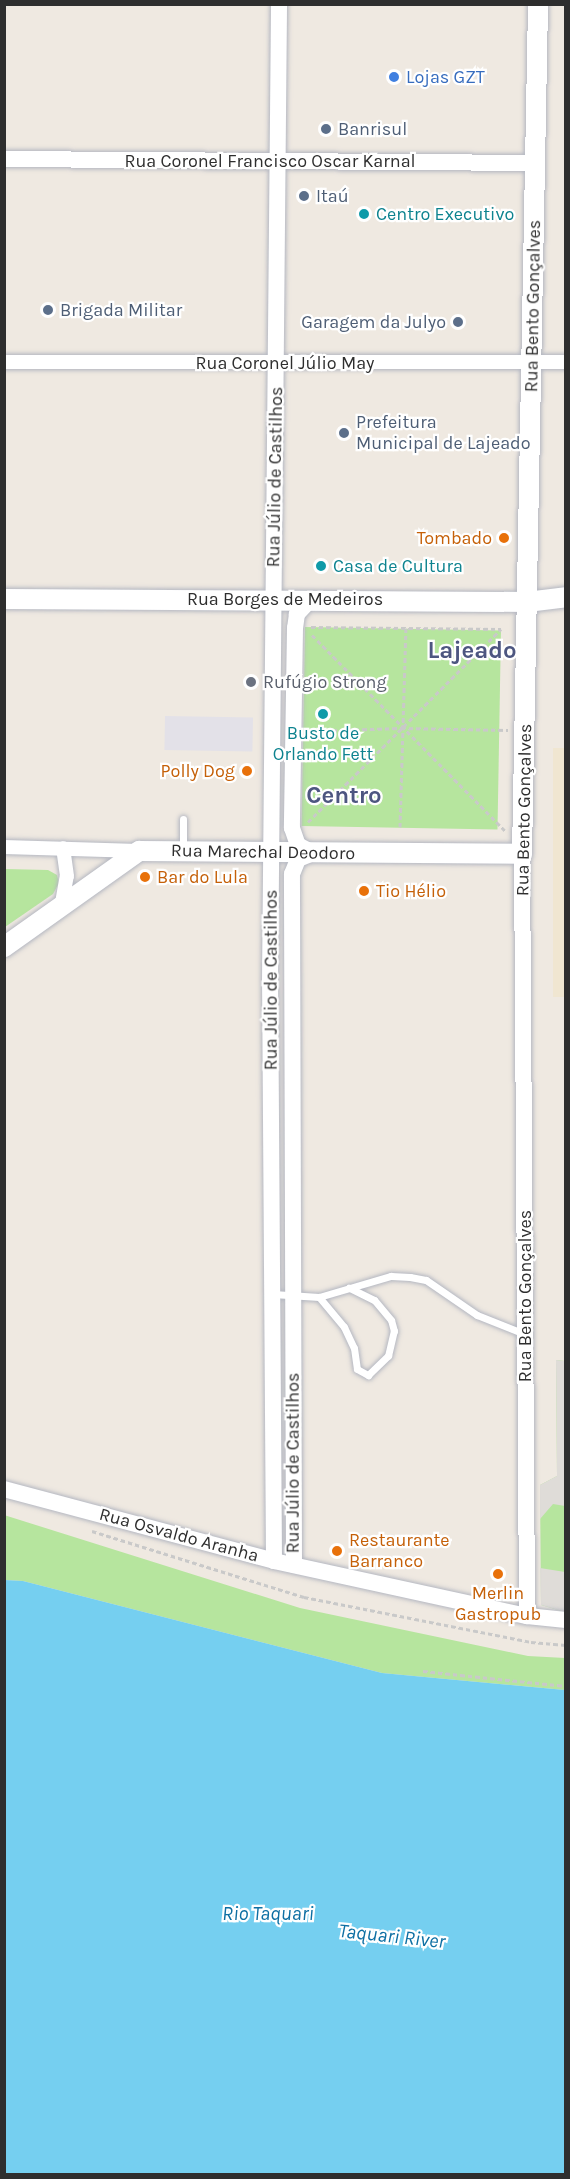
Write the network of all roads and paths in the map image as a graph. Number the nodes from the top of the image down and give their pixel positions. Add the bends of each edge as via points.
1 (279, 4) edge
2 (538, 4) edge
3 (4, 159) edge
4 (277, 161) junction
5 (536, 163) junction
6 (4, 362) edge
7 (533, 362) junction
8 (566, 362) edge
9 (276, 363) junction
10 (566, 597) edge
11 (4, 598) edge
12 (274, 598) junction
13 (311, 599) junction
14 (527, 602) junction
15 (406, 628) junction
16 (401, 728) junction
17 (490, 730) dead end
18 (304, 732) dead end
19 (183, 819) dead end
20 (303, 826) dead end
21 (400, 827) dead end
22 (4, 847) edge
23 (522, 847) junction
24 (63, 848) junction
25 (271, 850) junction
26 (139, 851) junction
27 (183, 851) junction
28 (314, 853) junction
29 (62, 903) junction
30 (4, 947) edge
31 (270, 980) junction
32 (292, 980) junction
33 (271, 1144) junction
34 (292, 1145) junction
35 (349, 1288) junction
36 (272, 1294) junction
37 (293, 1295) junction
38 (319, 1297) junction
39 (525, 1334) junction
40 (273, 1444) junction
41 (293, 1445) junction
42 (4, 1489) edge
43 (82, 1528) dead end
44 (274, 1560) junction
45 (294, 1565) junction
46 (527, 1616) junction
47 (566, 1620) edge
48 (566, 1645) edge
49 (423, 1671) dead end
50 (566, 1686) edge

1 - 4 street, Rua Júlio de Castilhos
2 - 5 main road, Rua Bento Gonçalves
3 - 4 street, Rua Coronel Francisco Oscar Karnal
4 - 5 street, Rua Coronel Francisco Oscar Karnal
4 - 9 street, Rua Júlio de Castilhos
5 - 7 main road, Rua Bento Gonçalves
6 - 9 street, Rua Coronel Júlio May
7 - 8 street, Rua Coronel Júlio May
7 - 9 street, Rua Coronel Júlio May
7 - 14 main road, Rua Bento Gonçalves
9 - 12 street, Rua Júlio de Castilhos
10 - 14 main road, Rua Borges de Medeiros
11 - 12 main road, Rua Borges de Medeiros
12 - 13 main road, Rua Borges de Medeiros
12 - 25 street, Rua Júlio de Castilhos
13 - 14 main road, Rua Borges de Medeiros
13 - 28 street via 297,614 295,628 292,828 298,845
14 - 23 main road, Rua Bento Gonçalves
15 - 16 path
15 - 16 path via 501,628
15 - 16 path via 304,627
16 - 17 path
16 - 18 path
16 - 20 path
16 - 21 path
16 - 23 path
19 - 27 lane
22 - 24 street, Rua Marechal Deodoro
23 - 28 main road, Rua Marechal Deodoro
23 - 39 street, Rua Bento Gonçalves
24 - 26 street, Rua Marechal Deodoro
24 - 29 street via 67,876
25 - 27 main road, Rua Marechal Deodoro
25 - 28 main road, Rua Marechal Deodoro
25 - 31 street, Rua Júlio de Castilhos
26 - 27 main road, Rua Marechal Deodoro
26 - 29 main road
28 - 32 street, Rua Júlio de Castilhos via 298,859 292,874
29 - 30 main road
31 - 32 street
31 - 33 street, Rua Júlio de Castilhos
32 - 34 street, Rua Júlio de Castilhos
33 - 34 street
33 - 36 street, Rua Júlio de Castilhos
34 - 37 street, Rua Júlio de Castilhos
35 - 38 lane
35 - 38 lane via 374,1300 391,1320 394,1331 388,1356 368,1375 357,1369 354,1348 344,1327
35 - 39 lane via 391,1276 426,1280 477,1315
36 - 37 lane
36 - 40 street, Rua Júlio de Castilhos
37 - 38 lane
37 - 41 street, Rua Júlio de Castilhos
39 - 46 street, Rua Bento Gonçalves
40 - 41 street
40 - 44 street, Rua Júlio de Castilhos
41 - 45 street, Rua Júlio de Castilhos
42 - 44 street, Rua Osvaldo Aranha
43 - 48 path via 304,1597 531,1642
44 - 45 street, Rua Osvaldo Aranha
45 - 46 street, Rua Osvaldo Aranha
46 - 47 street, Rua Osvaldo Aranha
49 - 50 path

